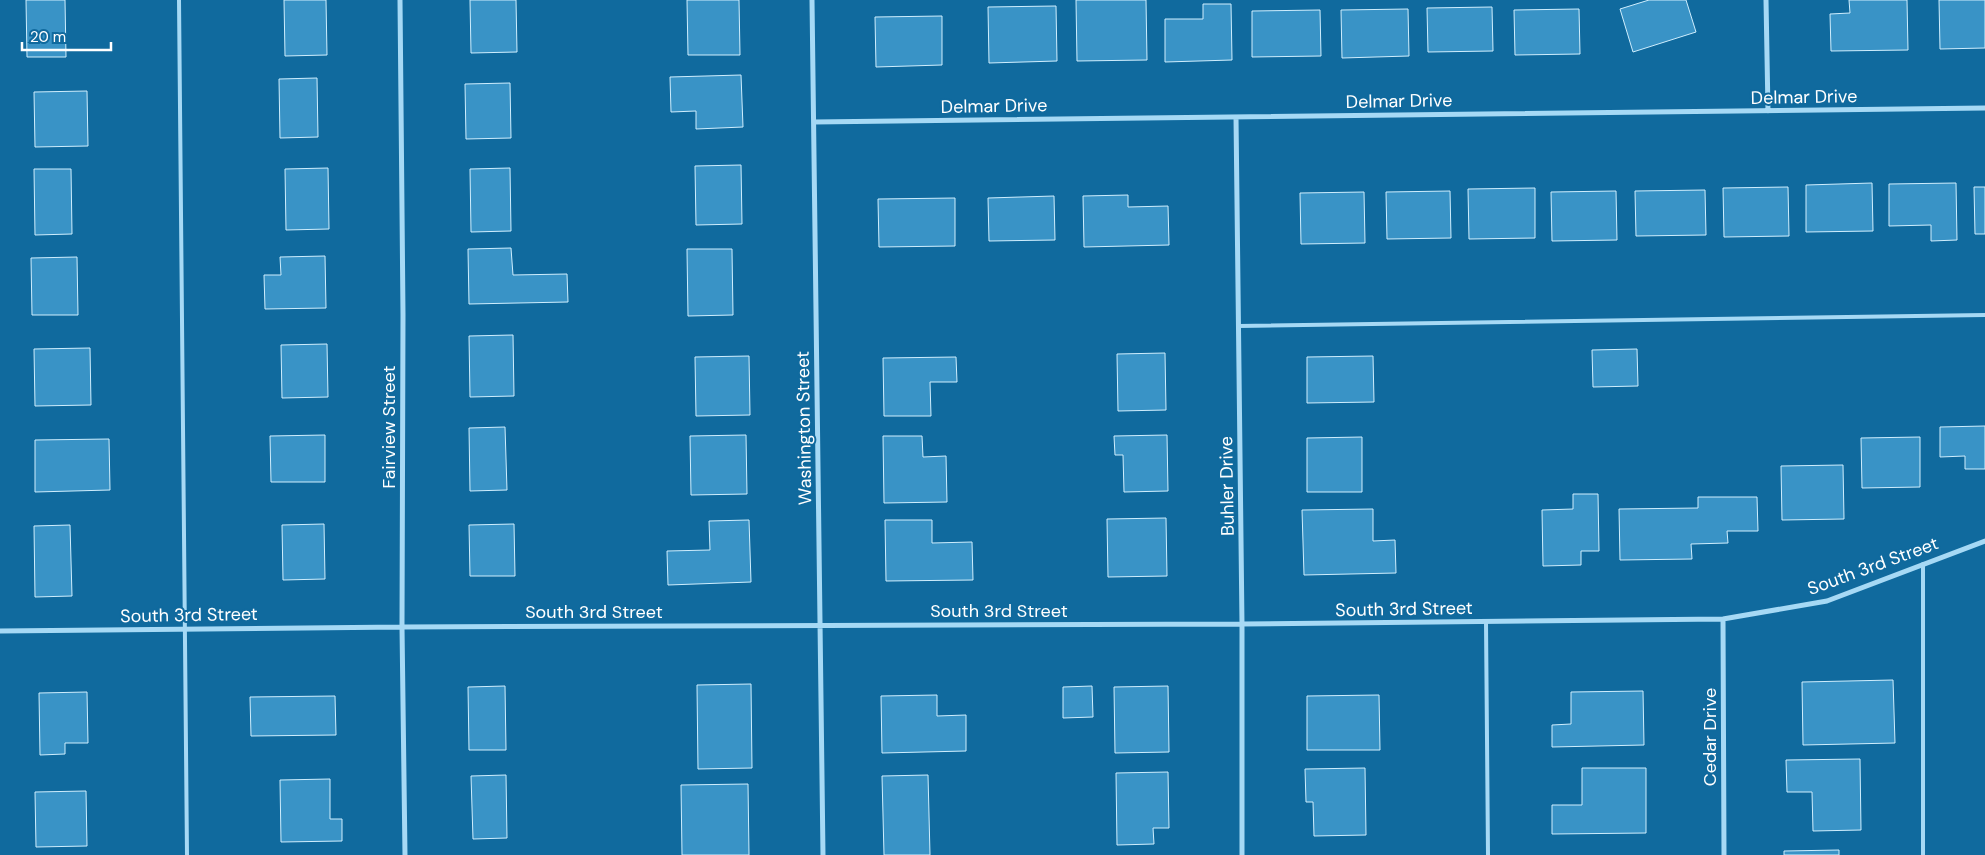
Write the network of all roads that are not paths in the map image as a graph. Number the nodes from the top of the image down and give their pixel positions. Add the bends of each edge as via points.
1 (179, 0) edge
2 (400, 0) edge
3 (812, 0) edge
4 (1766, 0) edge
5 (1985, 108) edge
6 (1768, 111) junction
7 (1236, 117) junction
8 (814, 122) junction
9 (1985, 315) edge
10 (1239, 326) junction
11 (1985, 541) edge
12 (1923, 564) junction
13 (1723, 619) junction
14 (1486, 622) junction
15 (1242, 624) junction
16 (820, 625) junction
17 (402, 627) junction
18 (185, 629) junction
19 (0, 631) edge
20 (187, 855) edge
21 (405, 855) edge
22 (823, 855) edge
23 (1242, 855) edge
24 (1488, 855) edge
25 (1724, 855) edge
26 (1923, 855) edge

1 - 18 lane
2 - 17 street, Fairview Street
3 - 8 street, Washington Street
4 - 6 street
5 - 6 street, Delmar Drive
6 - 7 street, Delmar Drive
7 - 8 street, Delmar Drive
7 - 10 street, Buhler Drive
8 - 16 street, Washington Street
9 - 10 lane
10 - 15 street, Buhler Drive
11 - 12 street, South 3rd Street
12 - 13 street, South 3rd Street via 1827,601
12 - 26 lane
13 - 14 street, South 3rd Street
13 - 25 street, Cedar Drive
14 - 15 street, South 3rd Street
14 - 24 lane
15 - 16 street, South 3rd Street
15 - 23 street, Buhler Drive
16 - 17 street, South 3rd Street
16 - 22 street, Washington Street
17 - 18 street, South 3rd Street
17 - 21 street, Fairview Street
18 - 19 street, South 3rd Street
18 - 20 lane

